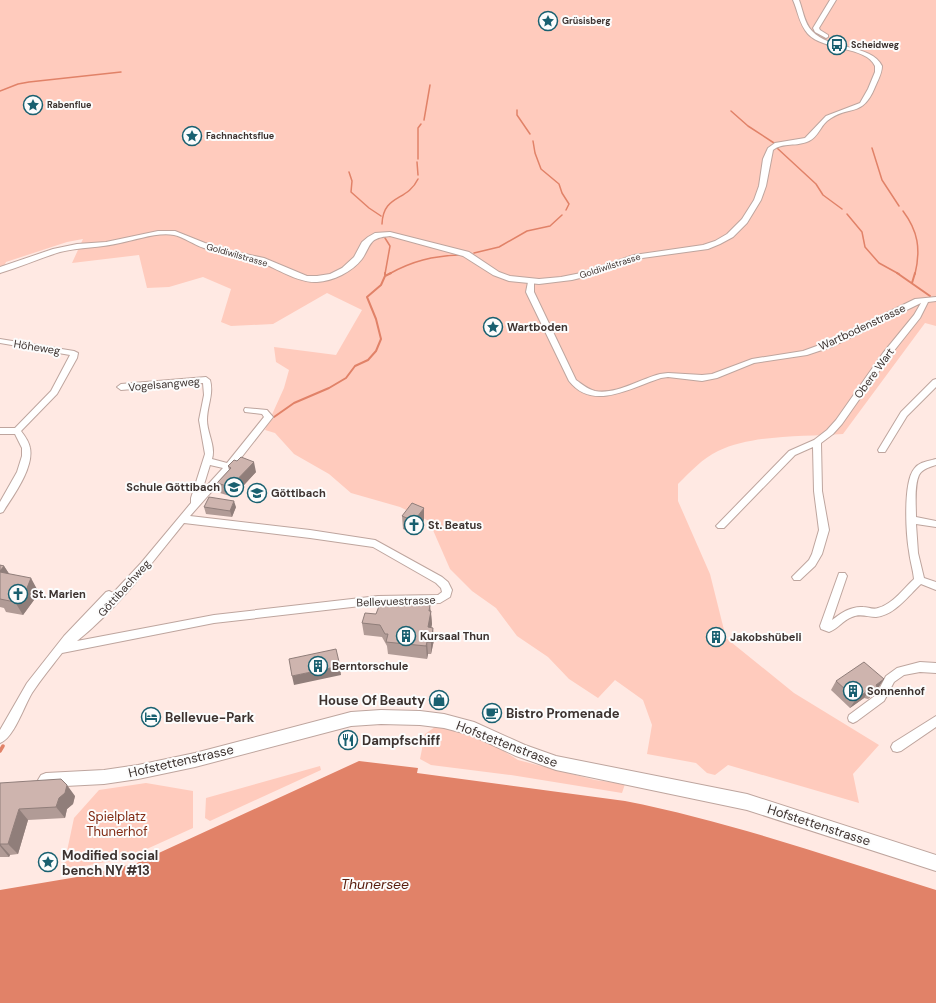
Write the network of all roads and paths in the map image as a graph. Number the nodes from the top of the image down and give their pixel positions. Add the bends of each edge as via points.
1 (796, 0) edge
2 (833, 0) edge
3 (830, 45) junction
4 (0, 270) edge
5 (531, 282) junction
6 (936, 299) edge
7 (925, 300) junction
8 (0, 341) edge
9 (936, 382) edge
10 (121, 387) dead end
11 (248, 410) dead end
12 (0, 431) edge
13 (17, 431) junction
14 (817, 442) junction
15 (882, 450) dead end
16 (207, 462) junction
17 (936, 462) edge
18 (228, 466) junction
19 (196, 503) junction
20 (0, 510) edge
21 (182, 519) junction
22 (911, 520) junction
23 (936, 524) edge
24 (722, 526) dead end
25 (842, 576) dead end
26 (797, 577) dead end
27 (919, 580) junction
28 (936, 586) edge
29 (60, 649) junction
30 (936, 668) edge
31 (853, 718) dead end
32 (936, 721) edge
33 (0, 738) edge
34 (897, 747) dead end
35 (29, 782) edge
36 (936, 863) edge

1 - 3 street, Goldiwilstrasse via 802,21 808,30 816,38
2 - 3 street via 816,28 829,37 832,42
3 - 5 street, Goldiwilstrasse via 875,60 878,71 872,86 862,104 831,116 824,121 812,138 801,142 778,144 770,149 761,191 741,226 716,244 703,248 644,255 575,277
4 - 5 street, Goldiwilstrasse via 77,246 106,244 158,233 175,233 202,245 262,260 306,278 317,279 345,270 358,258 365,244 371,239 378,235 390,234 466,254 493,274
5 - 7 street, Wartbodenstrasse via 530,292 573,382 583,391 596,395 607,394 660,376 702,378 752,362 804,353 828,345 910,304
6 - 7 street, Wartbodenstrasse
7 - 14 street, Obere Wart via 917,316 839,422
8 - 13 street, Höheweg via 74,352 74,358 54,392
9 - 15 street via 904,414
10 - 16 street, Vogelsangweg via 206,380 208,398 203,420 209,447
11 - 18 street, Göttibachweg via 264,412 269,417
12 - 13 street
13 - 20 street via 25,446 24,462 20,475
14 - 24 street, Obere Wart via 792,453
14 - 26 street via 818,491 824,530 812,563
16 - 18 street
16 - 19 street via 195,498
17 - 22 street via 922,467 915,475
18 - 19 street, Göttibachweg
19 - 21 street, Göttibachweg
21 - 29 street, Göttibachweg via 91,624
21 - 29 street, Bellevuestrasse via 375,544 439,580 447,586 448,594 440,599 378,600 214,619
22 - 23 street
22 - 27 street
25 - 27 street via 825,626 829,628 846,614 862,611 878,613 884,610 901,599
27 - 28 street
29 - 33 street, Göttibachweg via 30,687
30 - 31 street via 920,667 901,671 890,679 880,698
32 - 34 street
35 - 36 main road, Hofstettenstrasse via 138,772 195,760 351,719 420,718 466,727 556,763 747,802

